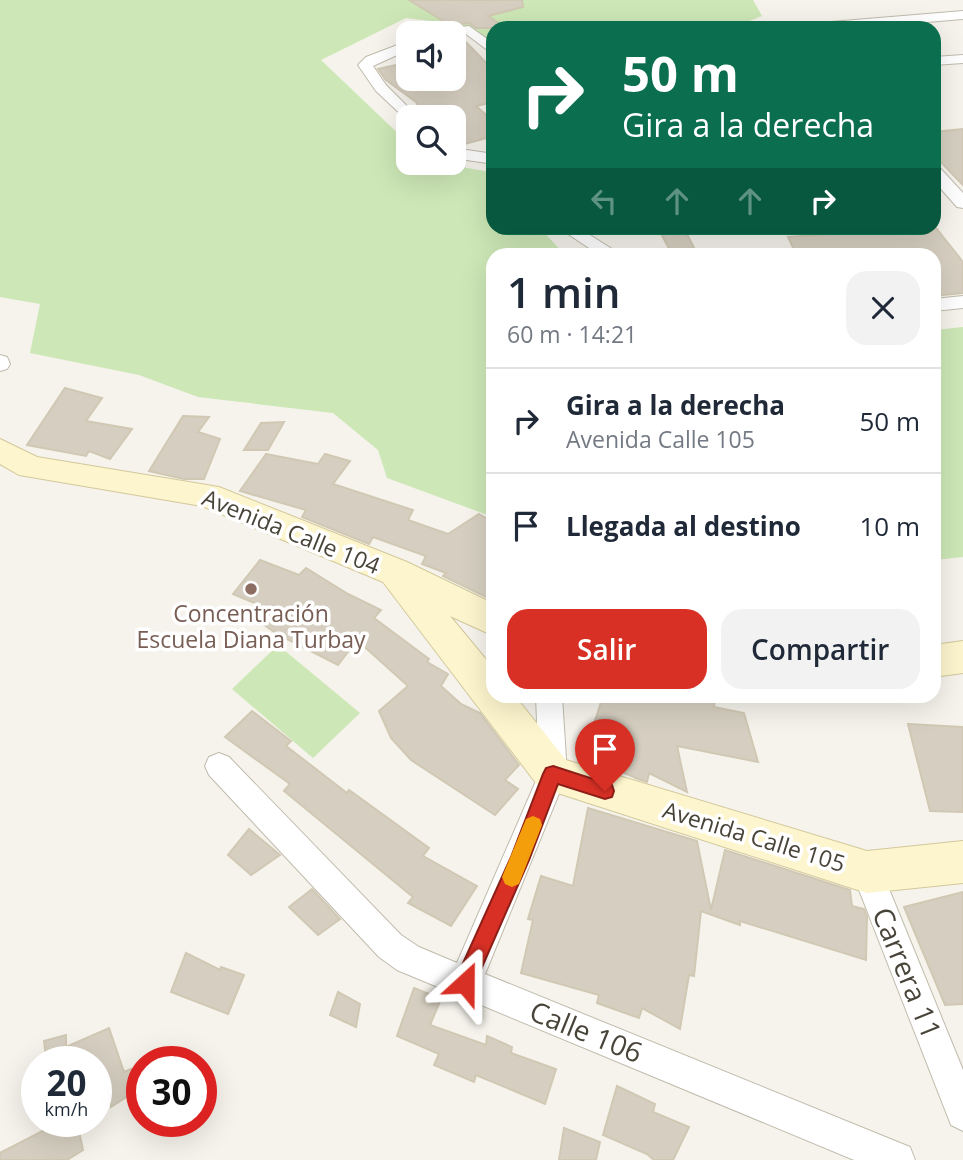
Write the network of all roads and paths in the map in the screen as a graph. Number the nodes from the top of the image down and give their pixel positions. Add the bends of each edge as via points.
1 (947, 0) edge
2 (963, 16) edge
3 (922, 21) edge
4 (466, 32) edge
5 (486, 44) edge
6 (396, 50) edge
7 (963, 59) edge
8 (941, 61) edge
9 (399, 105) edge
10 (466, 155) edge
11 (486, 158) edge
12 (941, 179) edge
13 (963, 203) edge
14 (580, 235) edge
15 (601, 248) edge
16 (963, 302) edge
17 (941, 304) edge
18 (0, 450) edge
19 (395, 572) junction
20 (486, 617) edge
21 (963, 657) edge
22 (941, 660) edge
23 (486, 688) edge
24 (497, 703) edge
25 (549, 703) edge
26 (219, 766) dead end
27 (553, 774) junction
28 (963, 862) edge
29 (867, 872) junction
30 (465, 983) junction
31 (963, 1113) edge
32 (897, 1160) edge

1 - 2 street
2 - 3 street
4 - 5 street via 473,32
6 - 9 street via 366,63 367,71
7 - 8 street
10 - 11 street
12 - 13 street
14 - 15 street
16 - 17 street
18 - 19 main road, Avenida Calle 104 via 30,467 207,495
19 - 20 main road, Avenida Calle 104
19 - 23 main road
21 - 22 main road
24 - 27 main road
25 - 27 street
26 - 30 street, Calle 106 via 390,946 408,959
27 - 29 main road, Avenida Calle 105
27 - 30 street
28 - 29 main road, Avenida Calle 105
29 - 31 street, Carrera 11
30 - 32 street, Calle 106

